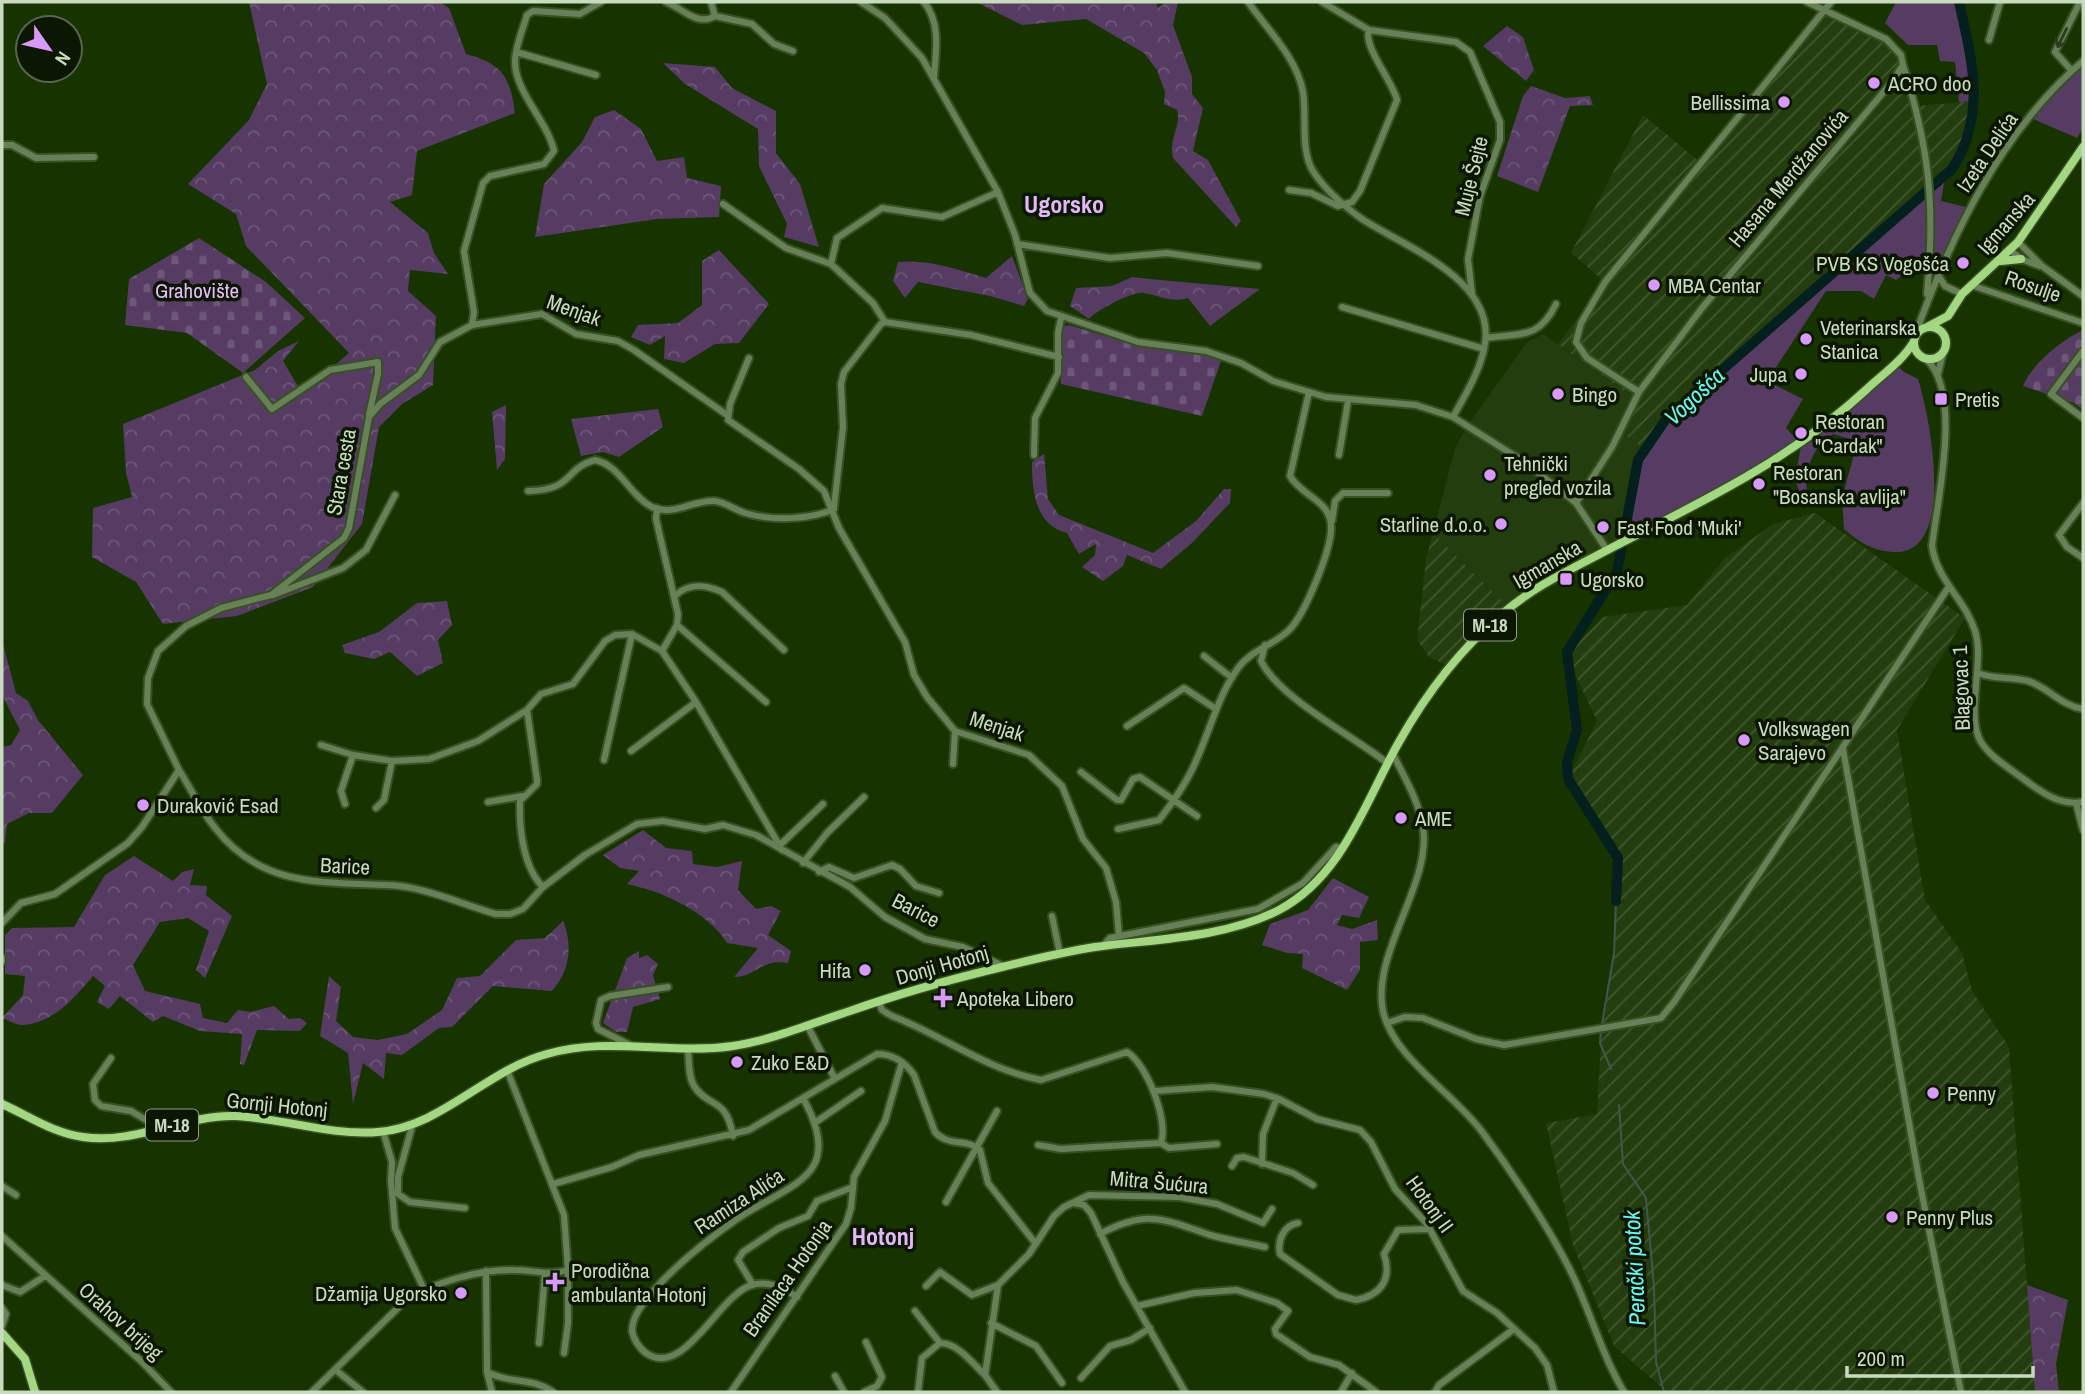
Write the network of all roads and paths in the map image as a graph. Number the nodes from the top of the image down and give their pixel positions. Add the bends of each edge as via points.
1 (601, 2) edge
2 (666, 2) edge
3 (710, 2) edge
4 (861, 2) edge
5 (924, 2) edge
6 (1248, 2) edge
7 (1322, 2) edge
8 (1807, 2) edge
9 (1831, 2) edge
10 (2000, 2) edge
11 (2080, 2) edge
12 (1823, 10) junction
13 (715, 16) junction
14 (1369, 30) junction
15 (1989, 40) dead end
16 (516, 51) junction
17 (793, 51) dead end
18 (2083, 61) edge
19 (1903, 65) junction
20 (2072, 71) junction
21 (596, 75) dead end
22 (934, 77) junction
23 (2, 145) edge
24 (2083, 147) edge
25 (94, 157) dead end
26 (1289, 190) dead end
27 (998, 192) junction
28 (723, 204) dead end
29 (1345, 206) junction
30 (2018, 242) junction
31 (1017, 244) junction
32 (2011, 250) junction
33 (2021, 259) junction
34 (1998, 261) junction
35 (831, 264) junction
36 (1258, 266) dead end
37 (2042, 266) junction
38 (1938, 275) junction
39 (1971, 285) junction
40 (1472, 294) junction
41 (1962, 294) junction
42 (2083, 296) edge
43 (1927, 300) junction
44 (1556, 304) dead end
45 (1342, 307) dead end
46 (1948, 316) junction
47 (1061, 318) junction
48 (1920, 318) junction
49 (885, 321) junction
50 (2083, 323) edge
51 (472, 325) junction
52 (1926, 327) junction
53 (1486, 338) junction
54 (1945, 339) junction
55 (1914, 340) junction
56 (1485, 349) junction
57 (2083, 351) edge
58 (1943, 353) junction
59 (1059, 357) junction
60 (749, 358) dead end
61 (1923, 358) junction
62 (1901, 359) junction
63 (1938, 374) junction
64 (246, 377) dead end
65 (1309, 392) junction
66 (1639, 392) junction
67 (1348, 401) junction
68 (727, 415) junction
69 (1453, 416) junction
70 (369, 417) junction
71 (2083, 418) edge
72 (1034, 455) dead end
73 (1339, 455) dead end
74 (528, 491) dead end
75 (1388, 493) dead end
76 (394, 495) dead end
77 (1576, 503) junction
78 (2083, 503) edge
79 (657, 508) junction
80 (834, 509) junction
81 (2075, 512) junction
82 (2083, 516) edge
83 (1331, 523) junction
84 (1607, 550) junction
85 (2083, 558) edge
86 (1948, 588) junction
87 (271, 595) junction
88 (675, 596) junction
89 (677, 625) junction
90 (632, 634) junction
91 (1266, 643) junction
92 (784, 650) dead end
93 (662, 651) junction
94 (1204, 656) dead end
95 (1978, 673) junction
96 (1232, 678) junction
97 (696, 702) junction
98 (766, 702) dead end
99 (1216, 709) junction
100 (2083, 709) edge
101 (527, 710) junction
102 (1127, 726) dead end
103 (955, 731) junction
104 (321, 745) dead end
105 (1843, 749) junction
106 (631, 751) dead end
107 (1392, 754) junction
108 (353, 755) junction
109 (604, 760) dead end
110 (392, 761) junction
111 (1387, 763) junction
112 (953, 764) dead end
113 (179, 770) junction
114 (1081, 772) dead end
115 (522, 796) junction
116 (864, 797) dead end
117 (1174, 801) junction
118 (488, 803) dead end
119 (2080, 803) edge
120 (345, 804) dead end
121 (823, 804) dead end
122 (376, 808) dead end
123 (1197, 816) dead end
124 (1118, 829) dead end
125 (2083, 830) edge
126 (781, 848) junction
127 (1343, 848) junction
128 (803, 863) junction
129 (820, 872) junction
130 (543, 887) junction
131 (939, 893) dead end
132 (1052, 916) dead end
133 (1266, 916) joint
134 (2, 923) edge
135 (1119, 936) junction
136 (1103, 946) junction
137 (1060, 954) junction
138 (1003, 966) junction
139 (668, 987) dead end
140 (879, 1002) junction
141 (1388, 1023) junction
142 (807, 1025) junction
143 (630, 1045) junction
144 (688, 1048) junction
145 (111, 1058) dead end
146 (902, 1062) junction
147 (507, 1070) junction
148 (834, 1077) junction
149 (861, 1091) dead end
150 (1155, 1091) junction
151 (803, 1097) junction
152 (1278, 1098) junction
153 (2, 1104) edge
154 (996, 1111) dead end
155 (816, 1122) junction
156 (414, 1123) junction
157 (167, 1126) junction
158 (348, 1131) joint
159 (383, 1131) junction
160 (733, 1136) junction
161 (1161, 1143) junction
162 (1217, 1143) dead end
163 (1038, 1145) dead end
164 (977, 1146) junction
165 (1262, 1164) junction
166 (1231, 1166) dead end
167 (553, 1184) junction
168 (1314, 1185) dead end
169 (2, 1186) edge
170 (853, 1187) junction
171 (16, 1195) dead end
172 (946, 1202) dead end
173 (1074, 1203) junction
174 (466, 1208) dead end
175 (1272, 1209) dead end
176 (1298, 1223) dead end
177 (1430, 1229) junction
178 (1100, 1234) junction
179 (2, 1236) edge
180 (1036, 1244) junction
181 (1265, 1247) dead end
182 (568, 1270) junction
183 (486, 1271) junction
184 (545, 1273) junction
185 (45, 1276) junction
186 (2, 1285) edge
187 (753, 1285) junction
188 (926, 1286) dead end
189 (998, 1286) junction
190 (424, 1289) junction
191 (797, 1297) junction
192 (1137, 1306) junction
193 (2, 1308) edge
194 (915, 1311) dead end
195 (991, 1322) junction
196 (2, 1326) edge
197 (1150, 1328) junction
198 (1514, 1329) junction
199 (2, 1333) edge
200 (866, 1342) dead end
201 (539, 1343) dead end
202 (940, 1343) junction
203 (564, 1353) dead end
204 (337, 1371) junction
205 (486, 1371) junction
206 (1352, 1373) junction
207 (985, 1375) junction
208 (835, 1376) dead end
209 (1081, 1378) dead end
210 (1062, 1382) dead end
211 (35, 1392) edge
212 (171, 1392) edge
213 (313, 1392) edge
214 (363, 1392) edge
215 (492, 1392) edge
216 (553, 1392) edge
217 (731, 1392) edge
218 (844, 1392) edge
219 (864, 1392) edge
220 (918, 1392) edge
221 (997, 1392) edge
222 (1185, 1392) edge
223 (1341, 1392) edge
224 (1376, 1392) edge
225 (1435, 1392) edge
226 (1554, 1392) edge
227 (1624, 1392) edge
228 (1961, 1392) edge

1 - 16 street via 580,14 529,12
2 - 13 street via 699,20
3 - 13 street
4 - 22 street via 906,38
5 - 22 street via 937,36
6 - 29 street via 1296,72 1303,91 1311,167
7 - 14 street, Muje Šejte
8 - 12 street
9 - 12 street
10 - 15 street
11 -> 20 street via 2055,52
12 - 19 street via 1886,38 1901,55
12 - 66 street via 1605,282 1581,323 1576,342 1582,354
13 - 17 street via 752,24 774,44
14 - 29 street via 1368,44 1398,100 1360,191
14 - 40 street, Muje Šejte via 1464,45 1496,110 1500,140 1480,196 1468,259
16 - 21 street
16 - 51 street via 514,66 551,136 554,151 544,164 489,176 483,183 464,251
18 - 20 street, Izeta Delića
19 - 43 street via 1919,116 1933,204
19 - 66 street, Hasana Merdžanovića via 1702,308
20 - 38 street, Izeta Delića via 2020,132 1983,187
22 - 27 street
23 - 25 street via 12,145 36,158
24 - 30 main road, Igmanska / M-18
26 - 29 street via 1306,191
27 - 31 street
27 - 35 street via 942,217 882,208 837,238
28 - 35 street via 786,248
29 - 40 street via 1428,256
30 - 32 main road, Igmanska / M-18
30 - 37 street
31 - 36 street via 1110,258 1167,253
31 - 47 street via 1030,293
32 - 33 street
32 - 34 main road, Igmanska / M-18
33 - 34 main road
33 - 37 street
34 - 39 main road, Igmanska / M-18
35 - 49 street via 873,303
37 - 42 street
38 - 41 street
38 - 43 street, Izeta Delića
39 - 41 main road, Igmanska / M-18
39 - 50 street, Rosulje
40 - 53 street, Muje Šejte
41 - 46 main road, Igmanska / M-18
43 - 48 street, Izeta Delića
44 - 53 street via 1539,330
45 - 56 street
46 - 52 main road, Igmanska / M-18
46 - 54 main road, Igmanska / M-18
47 - 59 street
47 - 65 street via 1138,342 1206,351
48 - 52 street
48 - 55 street, Izeta Delića
49 - 59 street
49 - 80 street, Menjak via 844,372
51 - 68 street, Menjak via 542,314 576,334 618,341
51 - 70 street, Stara cesta via 440,341 419,374
52 - 54 main road via 1938,330
52 - 55 main road, M-18
53 - 56 street, Muje Šejte
54 - 58 main road, M-18
55 - 61 main road
55 - 62 main road, Igmanska / M-18
56 - 69 street, Muje Šejte
57 - 71 street via 2051,394
58 - 61 main road via 1936,359
58 - 63 street
59 - 72 street via 1058,373 1035,418
60 - 68 street
61 - 62 main road
61 - 63 street
62 - 84 main road, Igmanska / M-18 via 1793,450
63 - 86 street, Blagovac 1 via 1945,435 1933,546
64 - 70 street via 272,409 330,370 378,362
65 - 67 street
65 - 83 street via 1290,476 1297,488 1325,507
66 - 77 street, Hasana Merdžanovića via 1612,447
67 - 69 street via 1416,405
67 - 73 street
68 - 80 street, Menjak via 731,425 824,491
69 - 77 street via 1526,463
70 - 87 street, Stara cesta via 344,538
74 - 79 street via 565,484 581,465 595,460 609,465 645,502
75 - 83 street via 1338,496
76 - 87 street, Stara cesta via 366,550 343,568
77 - 84 street
78 - 81 street
79 - 80 street via 678,510 713,500 766,517 818,516
79 - 88 street
80 - 103 street, Menjak via 839,528 905,642 918,681
81 - 82 street
81 - 85 street via 2059,539
83 - 91 street via 1326,550 1297,619 1282,636
84 - 107 main road, Igmanska / M-18 via 1530,593 1474,639 1433,688
86 - 95 street, Blagovac 1 via 1977,636
86 - 105 street
87 - 113 street, Stara cesta via 221,608 186,626 158,651 148,678 147,704
88 - 89 street
88 - 92 street via 692,586 723,592
89 - 93 street
89 - 98 street
90 - 93 street
90 - 101 street via 605,641 572,684 541,694
90 - 109 street
91 - 96 street via 1244,660
91 - 111 street via 1261,661 1277,681 1332,727
93 - 97 street
94 - 96 street
95 - 100 street via 2029,681
95 - 119 street, Blagovac 1 via 1977,719 1982,743 2037,789 2062,802
96 - 99 street
97 - 106 street
97 - 126 street
99 - 102 street via 1184,688
99 - 117 street via 1197,761
101 - 110 street via 478,741 429,758
101 - 115 street via 537,785
103 - 112 street, Menjak
103 - 135 street, Menjak via 1029,755 1062,786 1083,839 1106,868
104 - 108 street
105 - 141 street via 1669,1010 1652,1021 1504,1045 1423,1018 1405,1017
105 - 228 street
107 - 111 main road, Igmanska / M-18
107 - 141 street via 1424,829 1418,869 1384,976 1383,1012
108 - 110 street
108 - 120 street via 341,791
110 - 122 street via 384,800
111 - 127 main road, Igmanska / M-18
113 - 130 street, Barice via 216,830 243,854 288,877 315,883 398,886 496,914 523,909
113 - 134 street via 128,843 55,894 20,903
114 - 117 street via 1117,800 1136,777
115 - 118 street
115 - 130 street via 522,835
116 - 128 street
117 - 123 street
117 - 124 street via 1159,820
119 - 125 street
121 - 126 street
126 - 128 street, Barice
126 - 130 street, Barice via 730,826 705,830 648,821 585,855
127 - 133 main road, Igmanska / M-18 via 1308,890
127 - 135 street via 1336,847 1303,883 1258,909
128 - 129 street, Barice
129 - 131 street, Barice via 829,867 854,878 892,865 916,887
129 - 138 street, Barice via 925,939 963,947
132 - 137 street
133 - 136 main road, Donji Hotonj / M-18 via 1200,933
135 - 136 street
136 - 137 main road, Donji Hotonj / M-18
137 - 138 main road, Donji Hotonj / M-18
138 - 140 main road, Donji Hotonj / M-18
139 - 143 street, Donji Hotonj via 601,1000 598,1029
140 - 142 main road, Donji Hotonj / M-18
140 - 150 street via 891,1016 963,1051 1041,1080 1127,1052 1137,1057
141 - 227 street via 1395,1040 1484,1135 1550,1236 1573,1276
142 - 144 main road, Donji Hotonj / M-18 via 729,1046
142 - 148 street
143 - 144 main road, Donji Hotonj / M-18
143 - 147 main road, Donji Hotonj / M-18 via 577,1047
144 - 160 street via 694,1086 720,1106
145 - 157 street via 93,1084 95,1100 146,1120 162,1119
146 - 148 street via 889,1054 877,1054
146 - 164 street via 914,1075 935,1132 949,1142
146 - 170 street, Branilaca Hotonja via 888,1112 859,1164
147 - 156 main road, Donji Hotonj / M-18
147 - 167 street
148 - 151 street
149 - 155 street
150 - 152 street, Hotonj II via 1212,1087
150 - 161 street via 1164,1129
151 - 155 street, Ramiza Alića
151 - 160 street
152 - 165 street via 1263,1133
152 - 177 street, Hotonj II via 1317,1119 1365,1134 1395,1189
153 - 157 main road, Gornji Hotonj / M-18 via 55,1131 78,1137 124,1136
154 - 164 street
155 - 187 street, Ramiza Alića via 817,1154 804,1179 739,1218 672,1270 638,1312 632,1325 636,1342 653,1357 676,1355 732,1296
156 - 159 main road, Donji Hotonj / M-18
156 - 174 street via 398,1177 398,1194 410,1202
157 - 158 main road, Gornji Hotonj / M-18 via 229,1116
158 - 159 main road, Donji Hotonj / M-18
159 - 190 street via 393,1162 395,1228
160 - 167 street via 639,1155
161 - 162 street via 1169,1148
161 - 163 street via 1061,1149
164 - 172 street
164 - 180 street via 988,1183
165 - 166 street via 1237,1158
165 - 168 street
167 - 182 street via 566,1224
169 - 171 street
170 - 187 street via 817,1200 808,1216 779,1228 743,1252 738,1260
170 - 191 street, Branilaca Hotonja via 846,1224
173 - 175 street, Mitra Šućura via 1099,1194 1194,1198 1263,1223
173 - 178 street, Mitra Šućura via 1088,1209
173 - 180 street, Mitra Šućura via 1054,1216
176 - 177 street via 1282,1235 1280,1254 1338,1295 1356,1300 1388,1277 1384,1254 1394,1233
177 - 198 street, Hotonj II via 1463,1291
178 - 181 street, Mitra Šućura via 1133,1220 1172,1220
178 - 192 street, Mitra Šućura
179 - 185 street, Orahov brijeg
180 - 189 street, Mitra Šućura
182 - 184 street
182 - 203 street
183 - 184 street
183 - 190 street
183 - 205 street
184 - 201 street
185 - 186 street via 20,1292
185 - 212 street, Orahov brijeg
187 - 191 street via 767,1283
188 - 189 street via 940,1272 972,1295
189 - 195 street
190 - 204 street via 406,1300
191 - 217 street, Branilaca Hotonja
192 - 197 street, Mitra Šućura
192 - 206 street via 1210,1292 1254,1294 1287,1308 1275,1329 1281,1338 1310,1357 1339,1364
193 - 196 street via 6,1314
194 - 202 street
195 - 207 street
195 - 210 street via 1030,1341
197 - 209 street via 1110,1346
197 - 222 street, Mitra Šućura
198 - 225 street
198 - 226 street, Hotonj II via 1543,1357
199 - 211 main road via 24,1359
200 - 219 street via 882,1377 877,1386
202 - 207 street via 958,1350
202 - 220 street via 922,1358
204 - 213 street
204 - 214 street
205 - 215 street
205 - 216 street
206 - 223 street
206 - 224 street
207 - 221 street
208 - 218 street

